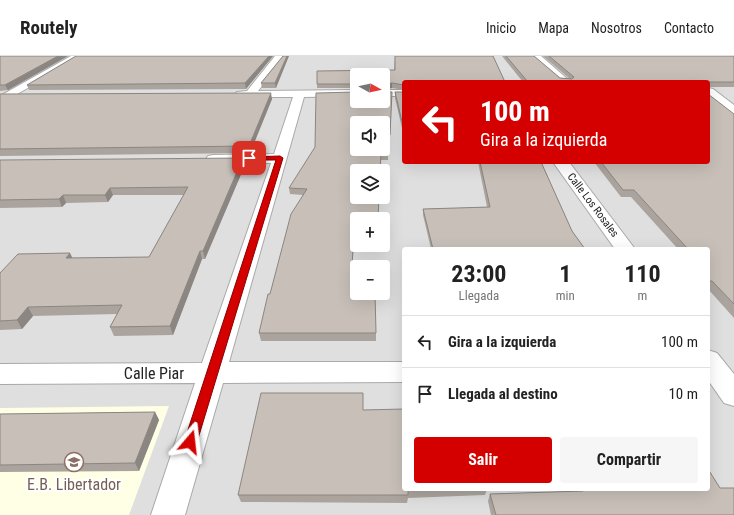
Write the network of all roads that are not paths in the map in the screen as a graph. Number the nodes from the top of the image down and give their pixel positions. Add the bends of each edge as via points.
1 (78, 56) edge
2 (280, 56) edge
3 (535, 56) edge
4 (564, 80) edge
5 (710, 91) edge
6 (728, 91) edge
7 (300, 93) junction
8 (350, 93) edge
9 (390, 93) edge
10 (402, 93) edge
11 (710, 93) edge
12 (226, 94) edge
13 (250, 94) junction
14 (5, 95) edge
15 (33, 95) edge
16 (0, 101) edge
17 (734, 111) edge
18 (280, 158) junction
19 (200, 159) edge
20 (562, 164) edge
21 (625, 247) edge
22 (716, 368) edge
23 (212, 372) junction
24 (402, 372) edge
25 (0, 374) edge
26 (734, 395) edge
27 (168, 515) edge

1 - 14 street
2 - 13 street
3 - 4 street
5 - 6 street
7 - 8 street
7 - 13 street
7 - 18 street
9 - 10 street
11 - 17 street
12 - 13 street
14 - 15 street
14 - 16 street
18 - 19 street
18 - 23 street
20 - 21 street, Calle Los Rosales
22 - 26 street
23 - 24 street, Calle Piar
23 - 25 street, Calle Piar
23 - 27 street

